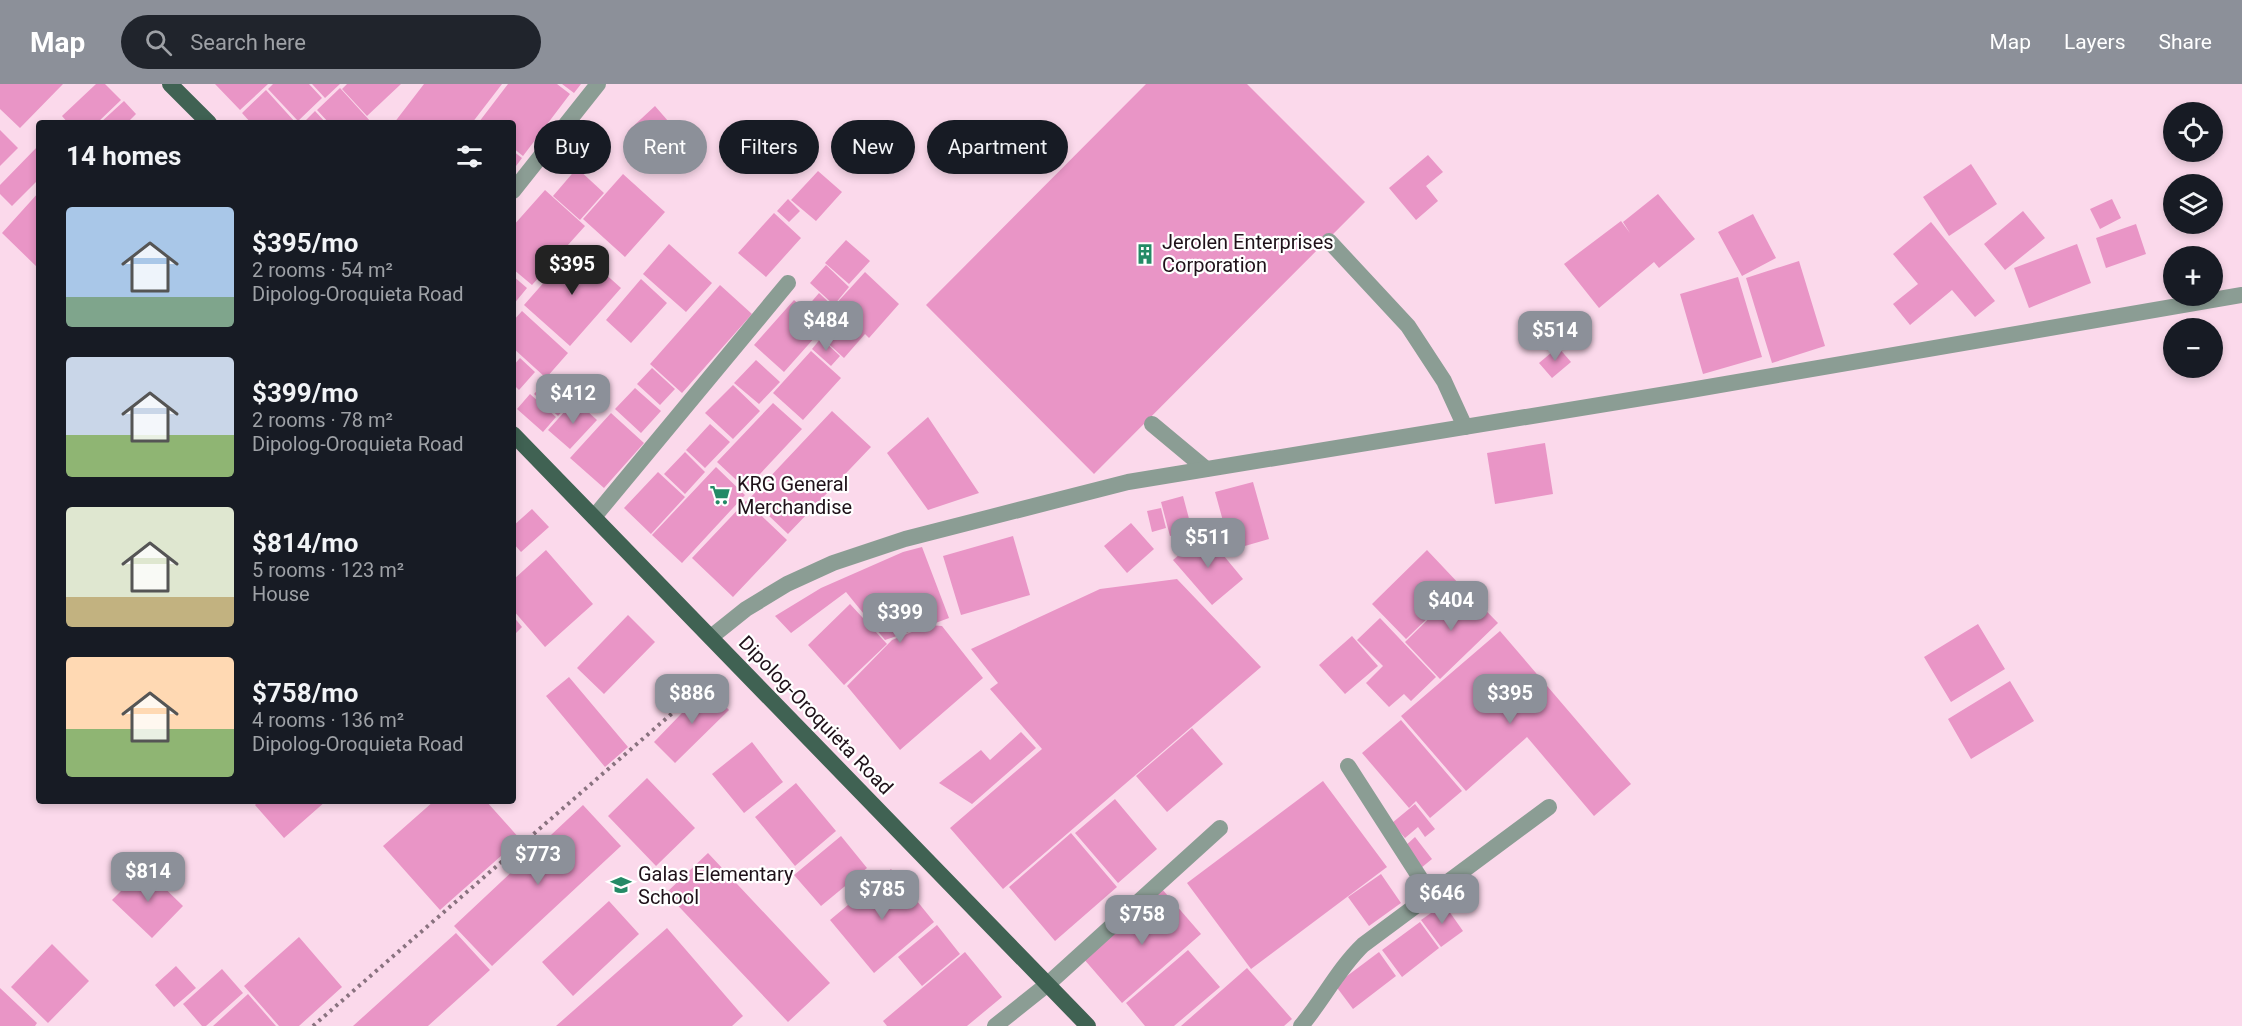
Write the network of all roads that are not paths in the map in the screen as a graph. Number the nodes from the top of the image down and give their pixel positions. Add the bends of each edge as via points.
1 (170, 84) edge
2 (598, 84) edge
3 (205, 120) edge
4 (516, 187) edge
5 (1329, 241) dead end
6 (788, 283) dead end
7 (2242, 295) edge
8 (1152, 424) dead end
9 (1465, 427) junction
10 (516, 437) edge
11 (1206, 469) junction
12 (594, 517) junction
13 (711, 637) junction
14 (1348, 766) dead end
15 (1549, 807) dead end
16 (1220, 828) dead end
17 (1431, 895) junction
18 (1049, 983) junction
19 (995, 1026) edge
20 (1088, 1026) edge
21 (1301, 1026) edge

1 - 3 main road
2 - 4 street
5 - 9 street via 1408,326 1444,381
6 - 12 street
7 - 9 street
8 - 11 street
9 - 11 street
10 - 12 main road, Dipolog-Oroquieta Road
11 - 13 street via 1128,482 1020,509 905,539 833,563 787,584
12 - 13 main road, Dipolog-Oroquieta Road
13 - 18 main road, Dipolog-Oroquieta Road
14 - 17 street
15 - 17 street
16 - 18 street
17 - 21 street via 1347,961
18 - 19 street
18 - 20 main road, Dipolog-Oroquieta Road

